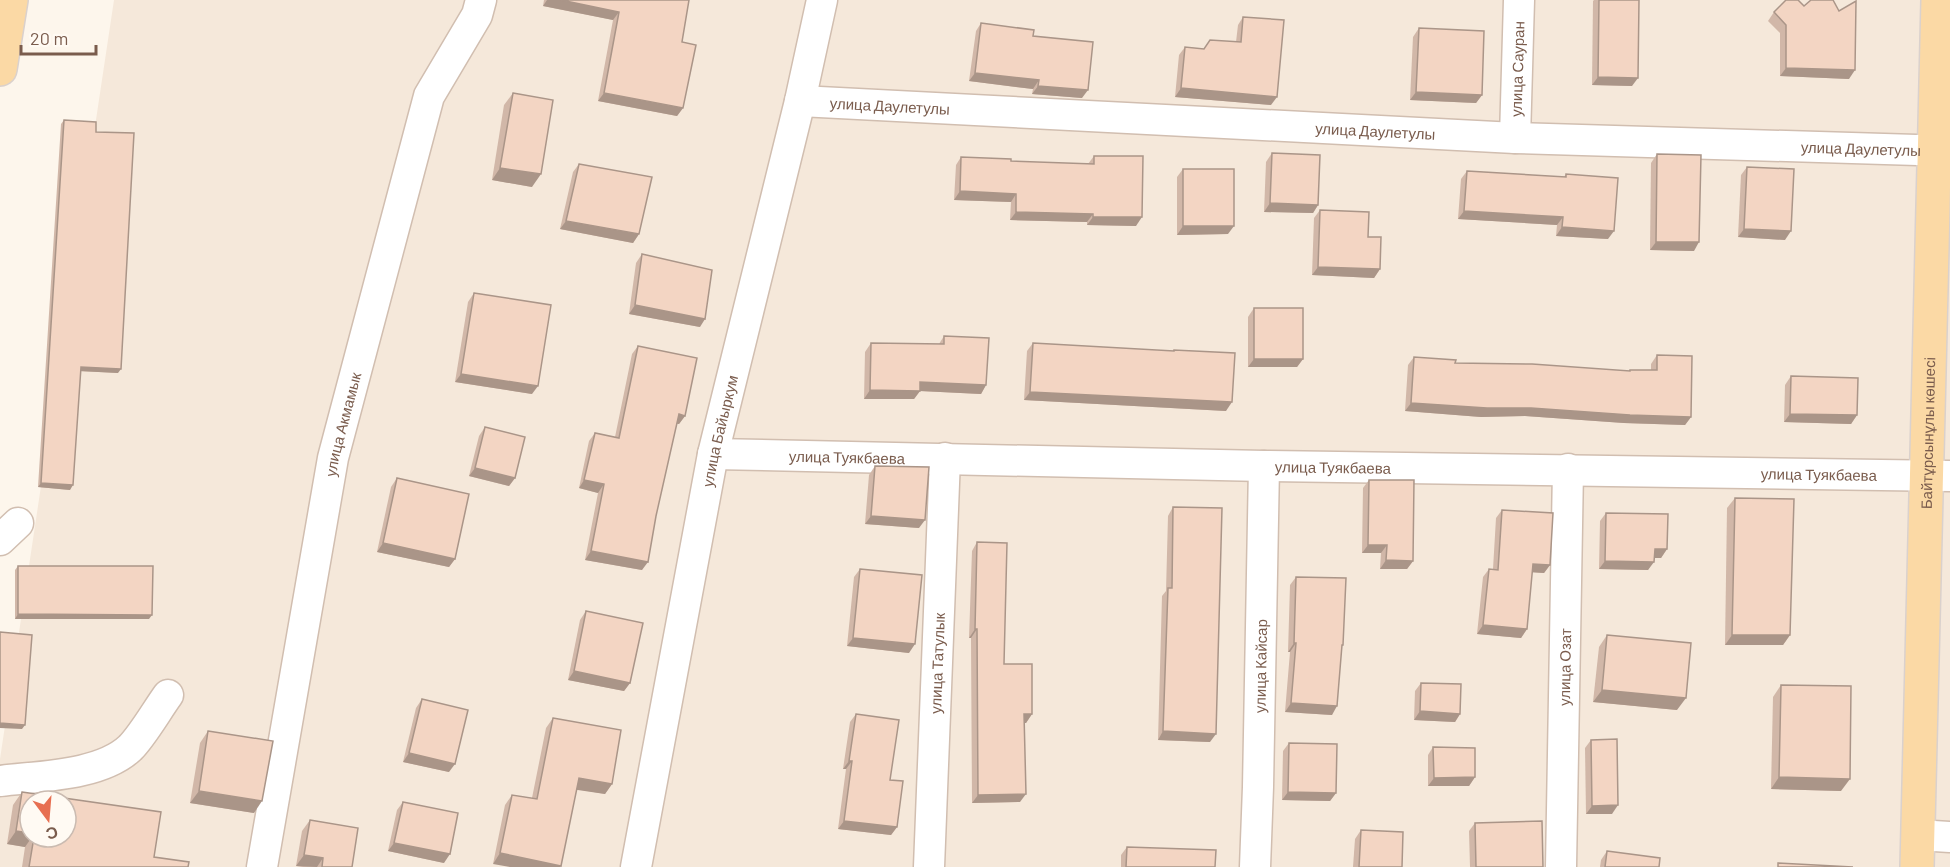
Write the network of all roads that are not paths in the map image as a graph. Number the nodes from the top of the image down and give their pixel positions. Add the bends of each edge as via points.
1 (11, 0) edge
2 (481, 0) edge
3 (822, 0) edge
4 (1519, 0) edge
5 (1938, 0) edge
6 (0, 69) edge
7 (800, 102) junction
8 (1515, 138) junction
9 (1942, 151) edge
10 (713, 454) junction
11 (945, 458) junction
12 (1264, 466) junction
13 (1568, 470) junction
14 (1938, 476) edge
15 (168, 695) dead end
16 (0, 781) edge
17 (1950, 837) edge
18 (1917, 851) edge
19 (262, 867) edge
20 (636, 867) edge
21 (929, 867) edge
22 (1254, 867) edge
23 (1561, 867) edge

1 - 6 main road
2 - 19 street, улица Акмамык via 477,15 429,96 333,458
3 - 7 street, улица Байыркум
4 - 8 street, улица Сауран
5 - 9 main road, Байтұрсынұлы көшесі
7 - 8 street, улица Даулетулы
7 - 10 street, улица Байыркум
8 - 9 street, улица Даулетулы
9 - 14 main road, Байтұрсынұлы көшесі
10 - 11 street, улица Туякбаева
10 - 20 street, улица Байыркум
11 - 12 street, улица Туякбаева
11 - 21 street, улица Татулык
12 - 13 street, улица Туякбаева
12 - 22 street, улица Кайсар
13 - 14 street, улица Туякбаева
13 - 23 street, улица Озат
14 - 18 main road, Байтұрсынұлы көшесі
15 - 16 street via 130,747 113,759 76,771
17 - 18 street

